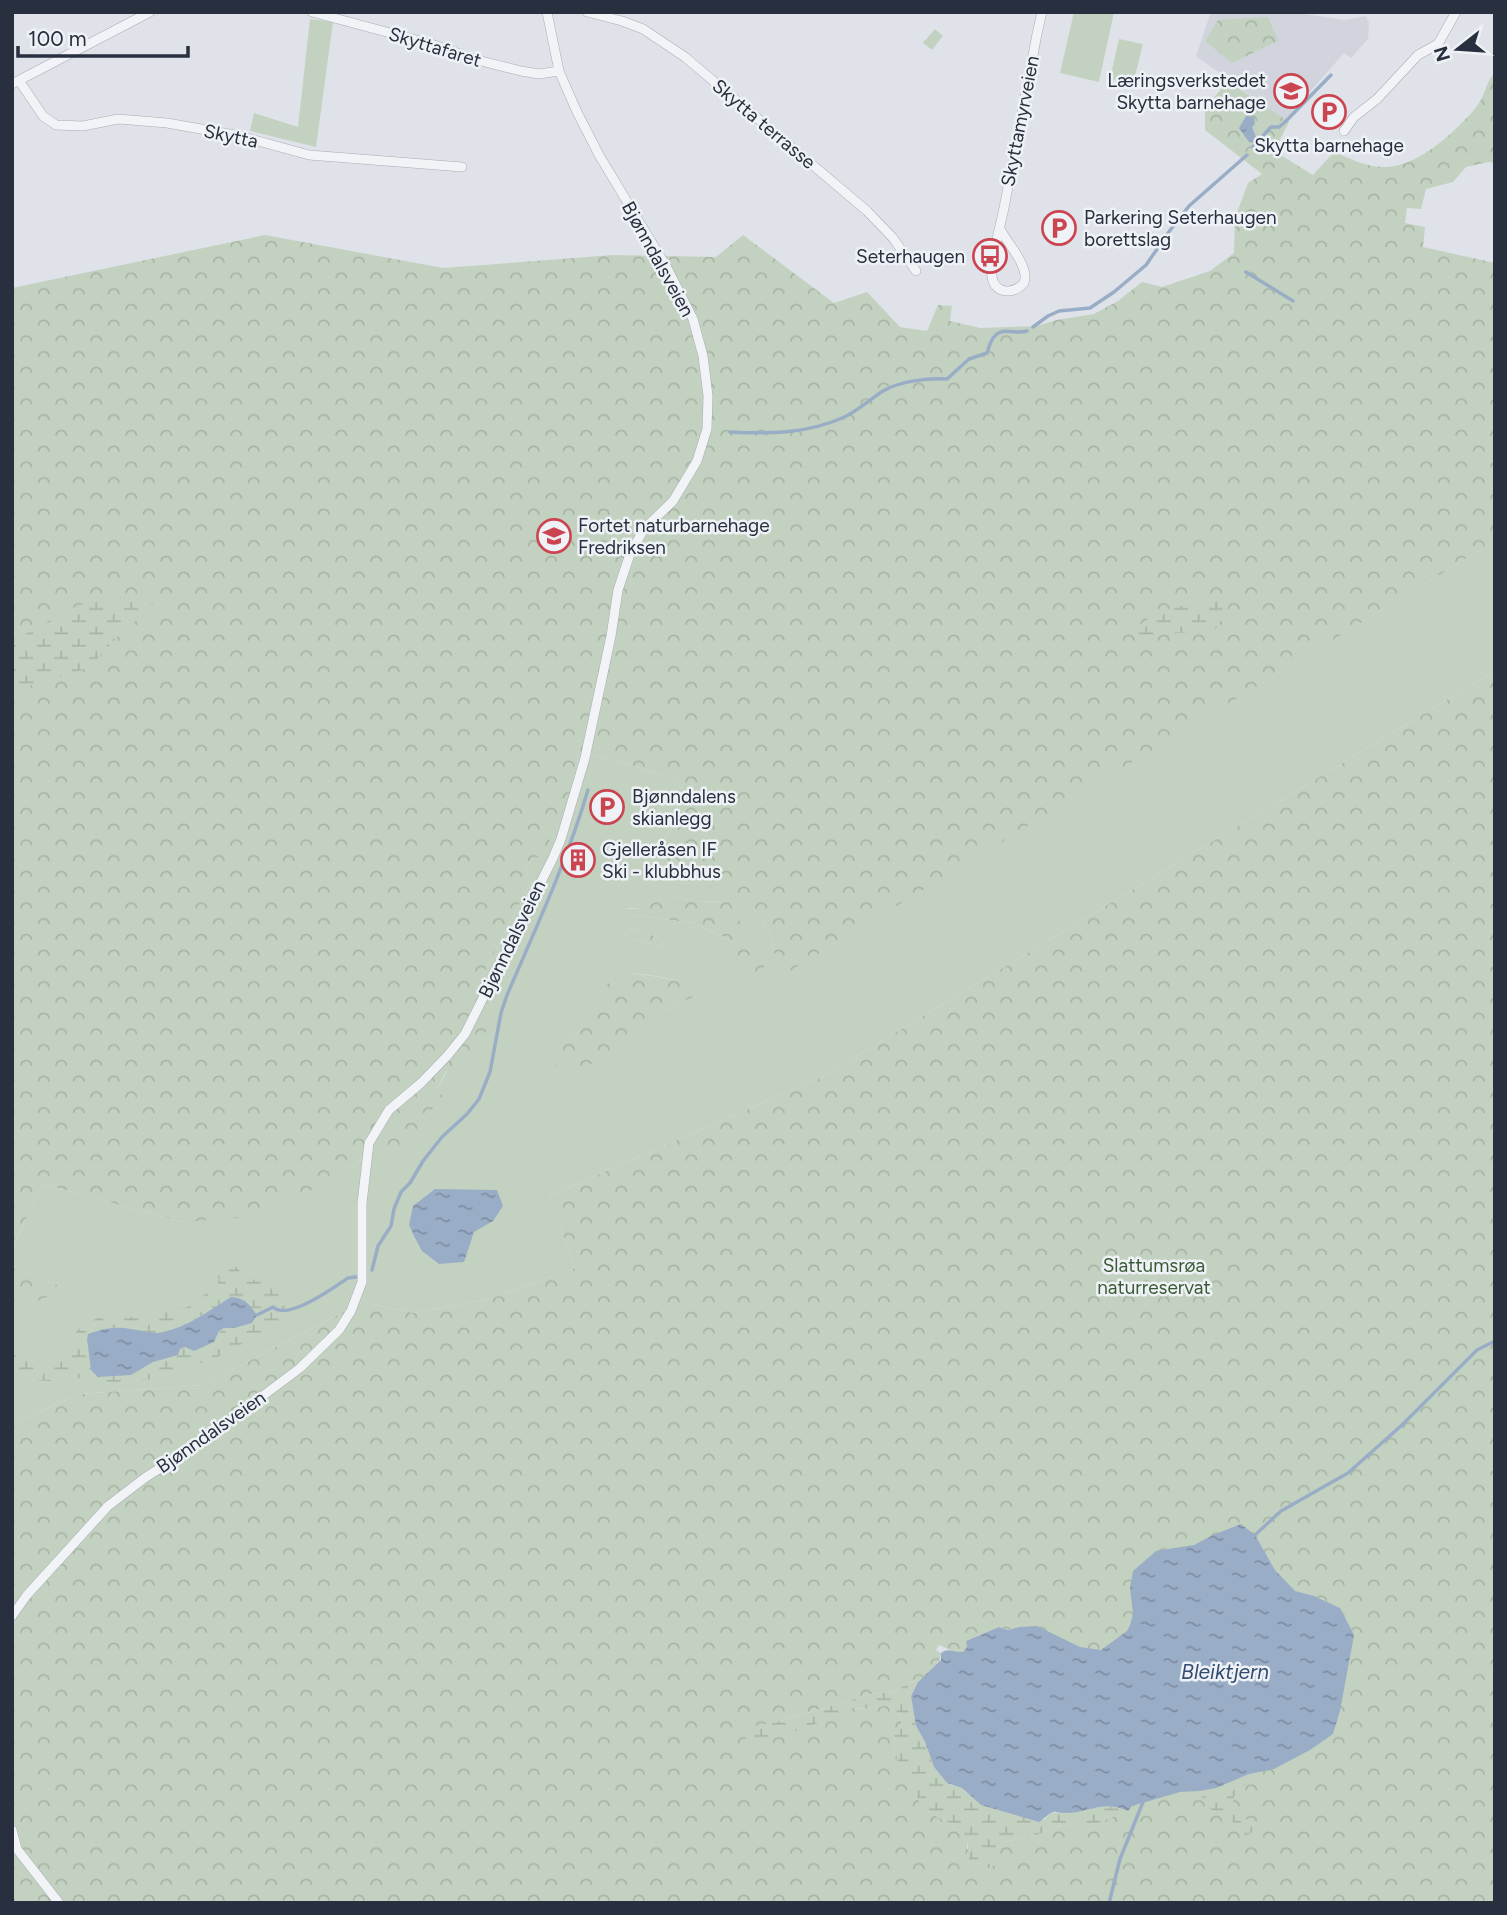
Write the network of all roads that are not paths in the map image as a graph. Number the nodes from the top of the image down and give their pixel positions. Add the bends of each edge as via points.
1 (150, 12) edge
2 (312, 12) edge
3 (547, 12) edge
4 (587, 12) edge
5 (1042, 12) edge
6 (1456, 12) edge
7 (559, 71) junction
8 (16, 83) edge
9 (1344, 131) dead end
10 (462, 167) dead end
11 (1000, 229) junction
12 (916, 271) dead end
13 (12, 1616) edge
14 (12, 1830) edge
15 (59, 1903) edge

1 - 8 street
2 - 7 street, Skyttafaret via 521,71
3 - 7 street, Bjønndalsveien
4 - 12 street, Skytta terrasse via 643,29 685,57 867,211
5 - 11 street, Skyttamyrveien
6 - 9 street via 1438,44 1418,55
7 - 13 street, Bjønndalsveien via 599,155 693,319 703,355 708,429 677,496 644,529 630,554 618,590 583,769 553,858 465,1034 421,1083 389,1110 369,1143 362,1203 362,1282 340,1330 300,1368 108,1506
8 - 10 street, Skytta via 56,125 83,126 118,119 167,122 309,155
11 - 11 street, Skyttamyrveien via 992,276 1000,289 1013,291 1026,275
14 - 15 street via 17,1850

